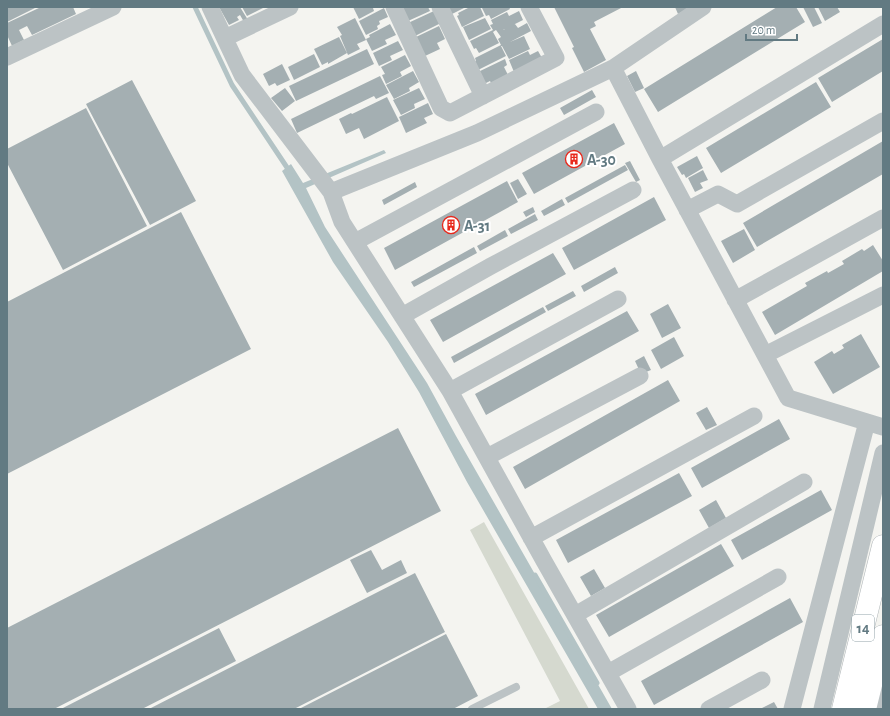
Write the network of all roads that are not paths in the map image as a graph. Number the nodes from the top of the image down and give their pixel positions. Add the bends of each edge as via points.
1 (113, 7) edge
2 (210, 7) edge
3 (290, 7) edge
4 (394, 7) edge
5 (440, 7) edge
6 (529, 7) edge
7 (703, 7) edge
8 (883, 24) edge
9 (225, 38) junction
10 (7, 57) edge
11 (612, 68) junction
12 (483, 96) junction
13 (596, 112) dead end
14 (883, 121) edge
15 (660, 159) junction
16 (324, 182) junction
17 (633, 190) dead end
18 (687, 210) junction
19 (883, 218) edge
20 (355, 242) junction
21 (883, 295) edge
22 (618, 299) dead end
23 (735, 300) junction
24 (402, 316) junction
25 (765, 356) junction
26 (640, 376) dead end
27 (450, 391) junction
28 (754, 416) dead end
29 (875, 424) edge
30 (883, 453) edge
31 (487, 457) junction
32 (804, 482) dead end
33 (531, 538) junction
34 (883, 546) edge
35 (778, 577) dead end
36 (575, 615) junction
37 (883, 636) edge
38 (608, 673) junction
39 (762, 680) dead end
40 (883, 685) edge
41 (516, 687) dead end
42 (472, 709) edge
43 (628, 709) edge
44 (709, 709) edge
45 (792, 709) edge
46 (822, 709) edge
47 (843, 709) edge
48 (865, 709) edge
49 (877, 709) edge

1 - 10 street
2 - 9 street
3 - 9 street
4 - 12 street via 441,108 450,113
5 - 12 street
6 - 12 street via 556,58
7 - 11 street
8 - 15 street
9 - 16 street via 242,75
11 - 15 street
11 - 16 street via 477,133
13 - 20 street
14 - 18 street via 737,204 718,194
15 - 18 street
16 - 20 street via 342,222
17 - 24 street
18 - 23 street
19 - 23 street
20 - 24 street
21 - 25 street
22 - 27 street
23 - 25 street
24 - 27 street
25 - 29 street via 788,398
26 - 31 street
27 - 31 street
28 - 33 street
29 - 45 street
30 - 46 street
31 - 33 street
32 - 36 street
33 - 36 street
34 - 47 main road, 14
35 - 38 street
36 - 38 street
37 - 48 main road, 14
38 - 43 street
39 - 44 street
40 - 49 street
41 - 42 lane

